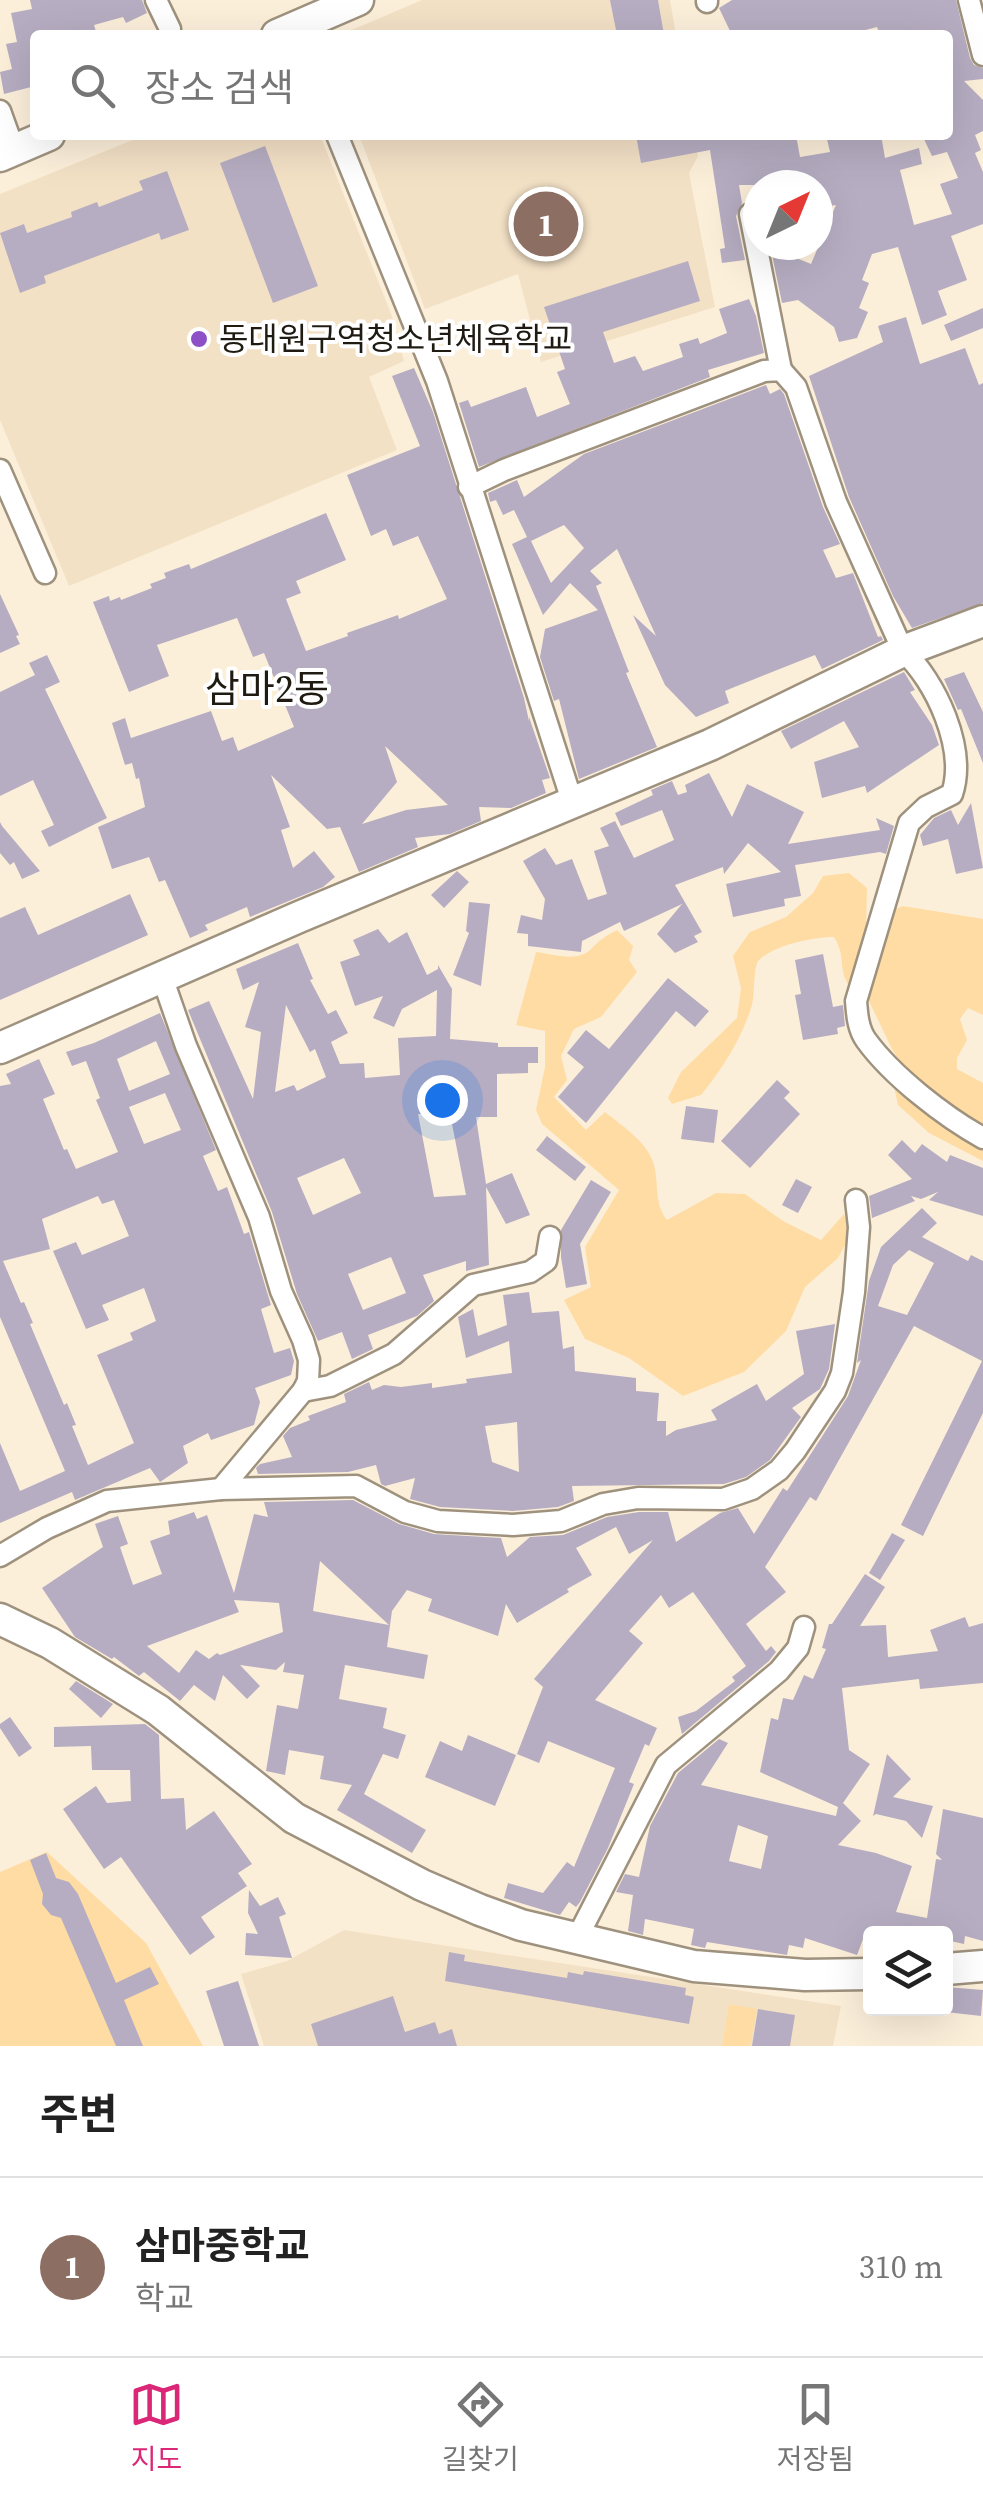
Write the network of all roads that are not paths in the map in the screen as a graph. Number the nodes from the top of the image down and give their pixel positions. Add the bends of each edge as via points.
1 (156, 0) edge
2 (358, 0) edge
3 (970, 0) edge
4 (170, 29) dead end
5 (295, 30) edge
6 (983, 55) edge
7 (0, 111) edge
8 (37, 140) edge
9 (339, 140) edge
10 (7, 153) edge
11 (759, 260) edge
12 (782, 370) junction
13 (0, 470) edge
14 (469, 487) junction
15 (45, 573) dead end
16 (983, 621) edge
17 (903, 651) junction
18 (572, 801) junction
19 (162, 977) junction
20 (0, 1048) edge
21 (983, 1138) edge
22 (856, 1200) dead end
23 (550, 1238) dead end
24 (303, 1391) junction
25 (222, 1489) junction
26 (0, 1556) edge
27 (0, 1620) edge
28 (804, 1627) dead end
29 (577, 1938) junction
30 (983, 1966) edge
31 (953, 1969) edge
32 (863, 1974) edge

1 - 4 street
2 - 5 street
3 - 6 street
7 - 10 street
8 - 10 street
9 - 14 street via 437,381
11 - 12 street
12 - 14 street via 764,371
12 - 17 street via 796,386 836,502
13 - 15 street
14 - 18 street
16 - 17 street
17 - 18 street via 710,745
17 - 21 street via 923,669 942,708 954,749 955,786 918,813 903,838 856,1001 858,1021 865,1039 910,1084
18 - 19 street
19 - 20 street
19 - 24 street via 303,1340 309,1360
22 - 25 street via 854,1292 842,1373 794,1451 752,1489 724,1499 638,1498 561,1521 513,1525 405,1512 356,1486
23 - 24 street via 546,1261 530,1272 474,1285 394,1354 330,1386
24 - 25 street
25 - 26 street via 107,1501
27 - 29 street via 158,1710 294,1818 480,1910
28 - 29 street via 798,1648 779,1671 666,1765
29 - 32 street via 694,1966
30 - 31 street

